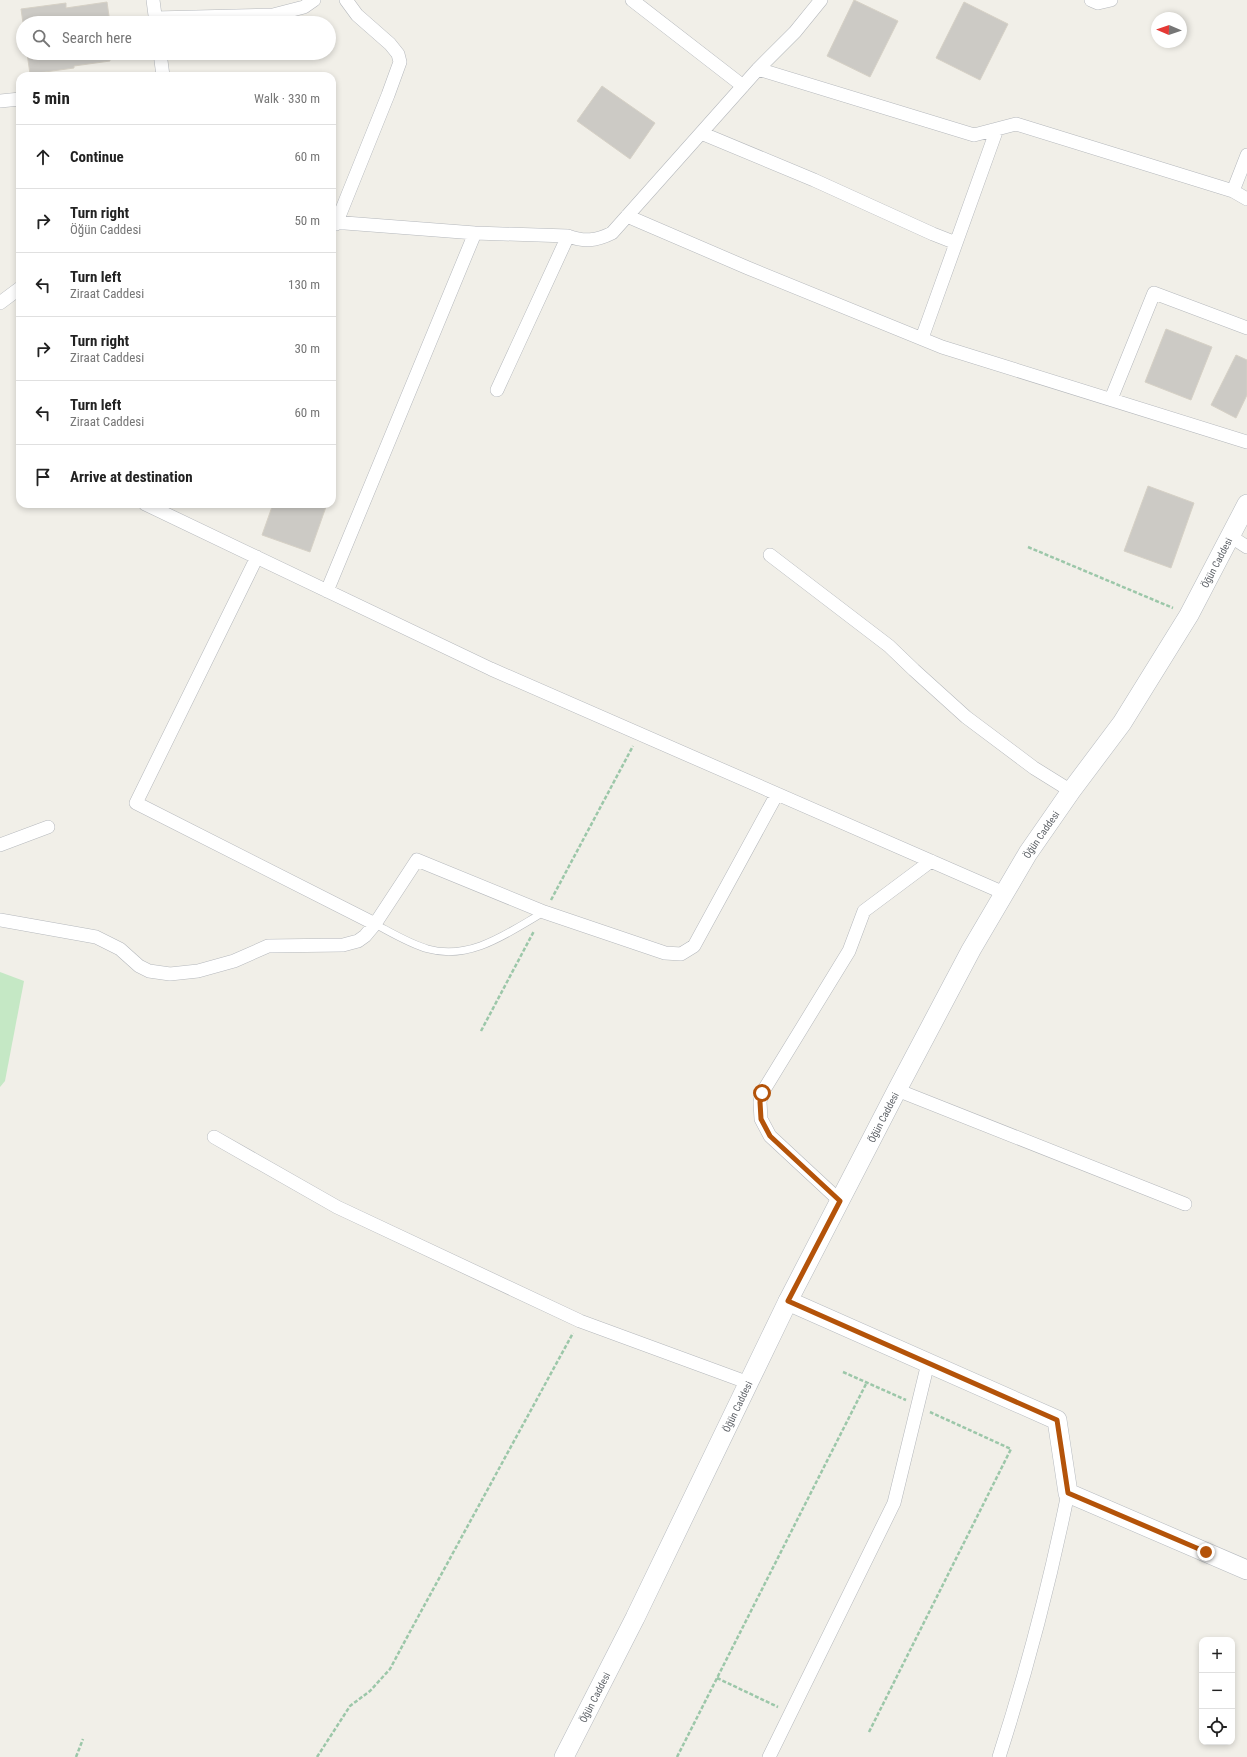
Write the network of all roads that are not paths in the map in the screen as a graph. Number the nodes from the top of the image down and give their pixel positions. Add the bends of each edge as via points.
1 (153, 0) edge
2 (314, 0) edge
3 (346, 0) edge
4 (632, 0) edge
5 (822, 0) edge
6 (1091, 0) edge
7 (1111, 0) edge
8 (155, 16) edge
9 (249, 16) edge
10 (161, 60) edge
11 (758, 69) junction
12 (162, 72) edge
13 (743, 86) junction
14 (16, 100) edge
15 (0, 102) edge
16 (997, 129) junction
17 (701, 133) junction
18 (1247, 155) edge
19 (1233, 191) junction
20 (1247, 199) edge
21 (627, 216) junction
22 (336, 218) edge
23 (336, 223) edge
24 (475, 233) junction
25 (568, 236) junction
26 (956, 243) junction
27 (16, 291) edge
28 (0, 303) edge
29 (1247, 328) edge
30 (922, 338) junction
31 (497, 390) dead end
32 (1111, 400) junction
33 (1247, 442) edge
34 (1247, 504) edge
35 (153, 508) edge
36 (1230, 536) junction
37 (1247, 547) edge
38 (770, 555) dead end
39 (257, 557) junction
40 (327, 591) junction
41 (1071, 791) junction
42 (777, 794) junction
43 (48, 827) dead end
44 (0, 845) edge
45 (931, 861) junction
46 (1004, 893) junction
47 (544, 912) junction
48 (0, 920) edge
49 (375, 924) junction
50 (896, 1090) junction
51 (214, 1138) dead end
52 (840, 1201) junction
53 (1185, 1204) dead end
54 (788, 1301) junction
55 (928, 1363) junction
56 (749, 1383) junction
57 (1068, 1493) junction
58 (1247, 1570) edge
59 (564, 1757) edge
60 (769, 1757) edge
61 (999, 1757) edge

1 - 8 street
2 - 9 street via 304,7 273,15
3 - 22 street via 357,15 390,44 398,54 400,62
4 - 13 street
5 - 11 street
6 - 7 street via 1098,3
10 - 12 street
11 - 13 street
11 - 16 street via 974,135
13 - 17 street
14 - 15 street
16 - 19 street via 1016,124
16 - 26 street
17 - 21 street
17 - 26 street
18 - 19 street
19 - 20 street
21 - 25 street via 612,233 602,238 582,241
21 - 30 street
23 - 24 street
24 - 25 street
24 - 40 street
25 - 31 street
26 - 30 street
27 - 28 street
29 - 32 street via 1154,293
30 - 32 street via 942,347
32 - 33 street
34 - 36 street, Öğün Caddesi
35 - 39 street
36 - 37 street
36 - 41 street, Öğün Caddesi via 1189,615 1122,723
38 - 41 street via 889,646 939,694 983,730 1034,768
39 - 40 street
39 - 49 street via 136,803
40 - 42 street via 491,669
41 - 46 street, Öğün Caddesi
42 - 45 street
42 - 47 street via 694,946 688,951 676,955 665,953
43 - 44 street
45 - 46 street
45 - 52 street via 864,911 850,951 762,1093 761,1119 770,1136
46 - 50 street, Öğün Caddesi
47 - 49 lane via 499,939 475,948 456,951 429,950
47 - 49 street via 417,860
48 - 49 street via 96,937 120,949 139,966 149,971 170,974 216,967 268,946 350,943 365,936
50 - 52 street, Öğün Caddesi
50 - 53 street
51 - 56 street via 337,1207 580,1320
52 - 54 street, Öğün Caddesi
54 - 55 street
54 - 56 street, Öğün Caddesi
55 - 57 street via 1057,1420
55 - 60 street via 894,1503
56 - 59 street, Öğün Caddesi via 639,1611
57 - 58 street
57 - 61 street via 1032,1651

